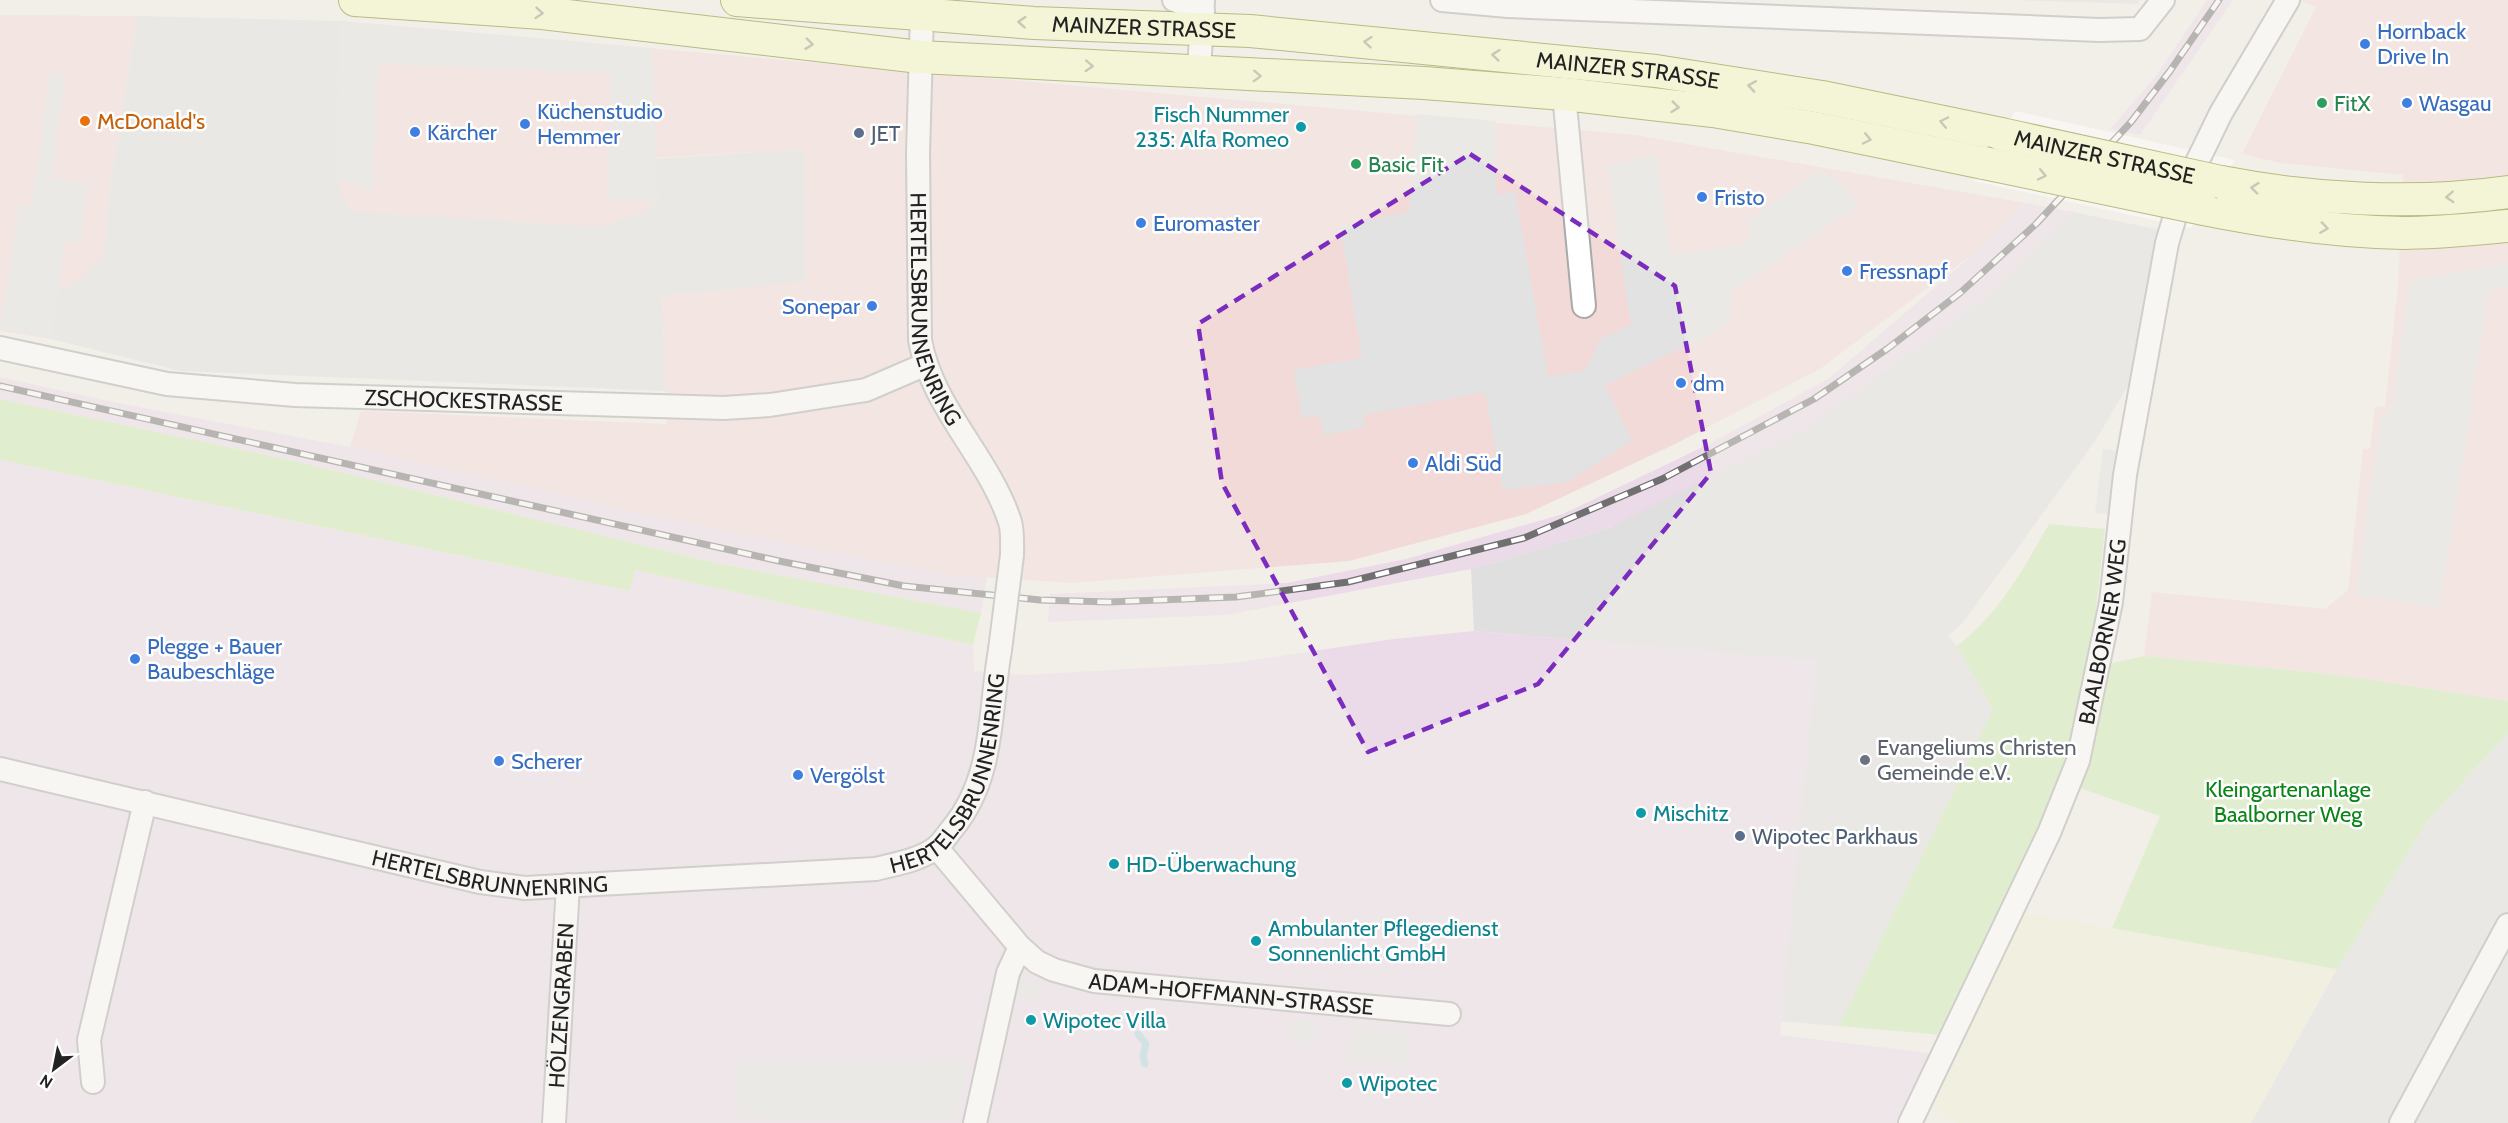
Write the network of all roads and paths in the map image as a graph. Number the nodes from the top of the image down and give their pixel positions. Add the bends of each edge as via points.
1 (355, 0) edge
2 (737, 0) edge
3 (1174, 0) edge
4 (1442, 0) edge
5 (2163, 0) edge
6 (2288, 0) edge
7 (1202, 13) edge
8 (922, 14) junction
9 (920, 57) junction
10 (1199, 72) junction
11 (1564, 94) junction
12 (2508, 192) edge
13 (2508, 226) edge
14 (1584, 306) dead end
15 (0, 348) edge
16 (924, 365) junction
17 (0, 769) edge
18 (145, 802) junction
19 (936, 848) junction
20 (568, 885) junction
21 (2508, 925) edge
22 (1020, 947) junction
23 (1449, 1014) dead end
24 (93, 1082) dead end
25 (554, 1123) edge
26 (975, 1123) edge
27 (1910, 1123) edge
28 (2401, 1123) edge

1 -> 9 main road, MAINZER STRASSE via 542,13
2 - 8 main road, MAINZER STRASSE
3 - 7 street, MAINZER STRASSE
4 - 5 street via 2099,30 2140,29
6 - 27 street, BAALBORNER WEG via 2221,113 2182,194 2167,243 2125,475 2111,602 2078,761 2049,832
7 -> 8 main road, MAINZER STRASSE via 1034,23
7 - 10 street
12 -> 7 main road, MAINZER STRASSE, bridge via 2402,199 2221,182 1822,97 1656,71
8 - 9 street, HERTELSBRUNNENRING
9 -> 10 main road, MAINZER STRASSE
9 - 16 street, HERTELSBRUNNENRING via 919,297
10 -> 11 main road, MAINZER STRASSE
11 -> 13 main road, MAINZER STRASSE, bridge via 1713,111 1814,128 2204,209 2332,229 2437,232
11 - 14 street, MAINZER STRASSE
15 - 16 street, ZSCHOCKESTRASSE via 167,384 260,392 714,408 770,405 866,390
16 - 19 street, HERTELSBRUNNENRING, bridge via 997,493 1010,524 1012,555 990,742 981,779 964,815
17 - 18 street, HERTELSBRUNNENRING
18 - 20 street, HERTELSBRUNNENRING via 480,882 525,888
18 - 24 street via 88,1040
19 - 20 street, HERTELSBRUNNENRING via 876,869
19 - 22 street, ADAM-HOFFMANN-STRASSE
20 - 25 street, HÖLZENGRABEN
21 - 28 street
22 - 23 street, ADAM-HOFFMANN-STRASSE via 1054,970 1094,981
22 - 26 street via 1008,973

